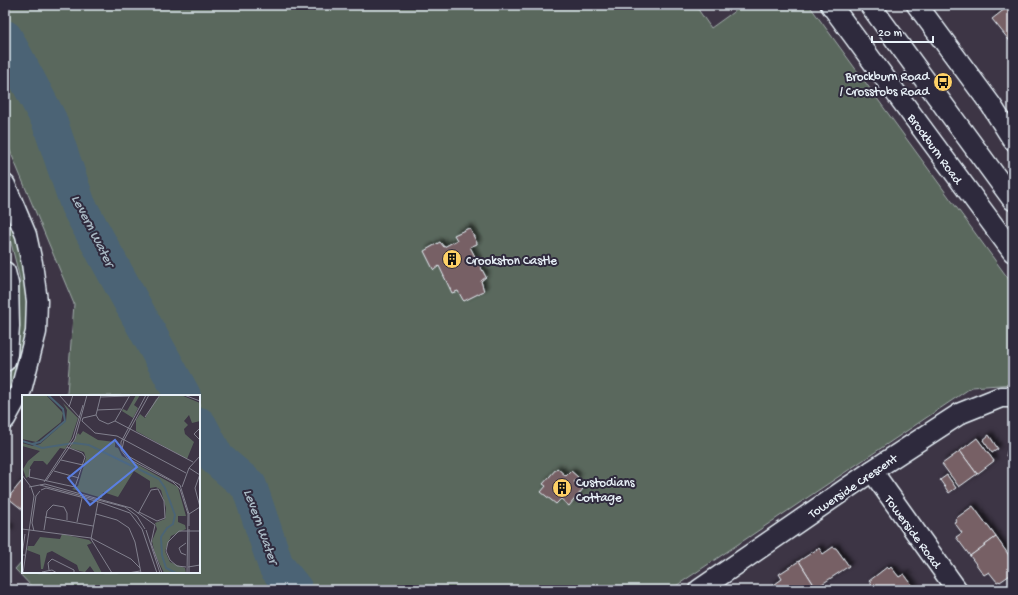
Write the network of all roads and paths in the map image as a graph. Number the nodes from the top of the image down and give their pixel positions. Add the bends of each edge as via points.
1 (831, 5) edge
2 (870, 5) edge
3 (917, 5) edge
4 (933, 91) junction
5 (908, 109) junction
6 (1013, 140) edge
7 (5, 185) edge
8 (1013, 200) edge
9 (1013, 252) edge
10 (5, 272) edge
11 (5, 362) edge
12 (1013, 397) edge
13 (5, 420) edge
14 (872, 471) junction
15 (699, 590) edge
16 (957, 590) edge

1 - 5 street, Brockburn Road
2 - 4 street
3 - 6 street via 991,105
4 - 5 street
4 - 8 street
5 - 9 street, Brockburn Road
7 - 13 street via 26,235 37,301 36,332 20,390
10 - 11 street via 8,284 9,326
12 - 14 street, Towerside Crescent via 1001,397 961,412
14 - 15 street, Towerside Crescent
14 - 16 street, Towerside Road

